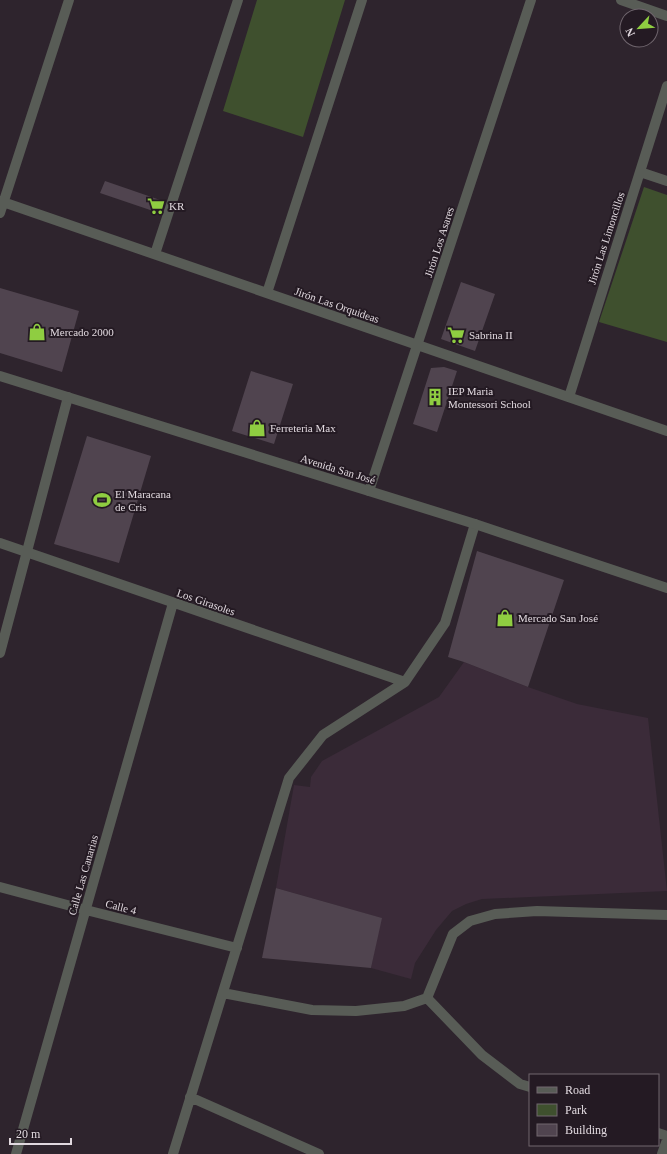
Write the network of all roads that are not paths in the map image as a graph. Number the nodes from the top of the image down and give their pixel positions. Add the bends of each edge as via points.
1 (69, 0) edge
2 (238, 0) edge
3 (362, 0) edge
4 (531, 0) edge
5 (621, 0) edge
6 (667, 16) edge
7 (667, 86) edge
8 (640, 172) junction
9 (667, 181) edge
10 (2, 201) edge
11 (0, 213) edge
12 (155, 254) junction
13 (267, 293) junction
14 (418, 345) junction
15 (0, 376) edge
16 (68, 397) junction
17 (569, 397) junction
18 (667, 431) edge
19 (368, 491) junction
20 (475, 524) junction
21 (0, 543) edge
22 (27, 552) junction
23 (667, 588) edge
24 (173, 603) junction
25 (0, 653) edge
26 (405, 682) junction
27 (0, 887) edge
28 (86, 910) junction
29 (667, 915) edge
30 (237, 948) junction
31 (222, 993) junction
32 (427, 998) junction
33 (529, 1087) edge
34 (190, 1097) junction
35 (667, 1140) edge
36 (16, 1154) edge
37 (172, 1154) edge
38 (319, 1154) edge
39 (662, 1154) edge

1 - 10 street
2 - 12 street
3 - 13 street
4 - 14 street, Jirón Los Asares
5 - 6 street
7 - 8 street, Jirón Las Limoncillos
8 - 9 street
8 - 17 street, Jirón Las Limoncillos
10 - 11 street
10 - 12 street, Jirón Las Orquideas
12 - 13 street, Jirón Las Orquideas
13 - 14 street, Jirón Las Orquideas
14 - 17 street, Jirón Las Orquideas
14 - 19 street, Jirón Los Asares
15 - 16 street, Avenida San José
16 - 19 street, Avenida San José
16 - 22 street
17 - 18 street, Jirón Las Orquideas
19 - 20 street, Avenida San José
20 - 23 street, Avenida San José
20 - 26 street via 445,623
21 - 22 street, Los Girasoles
22 - 24 street, Los Girasoles
22 - 25 street
24 - 26 street, Los Girasoles
24 - 28 street, Calle Las Canarias
26 - 30 street via 323,735 289,778
27 - 28 street, Calle 4
28 - 30 street, Calle 4
28 - 36 street, Calle Las Canarias
29 - 32 street via 537,911 495,914 470,921 453,934
30 - 31 street
31 - 32 street via 312,1010 356,1011 404,1006
31 - 34 street
32 - 33 street via 482,1055 520,1084
34 - 37 street
34 - 38 street
35 - 39 street

